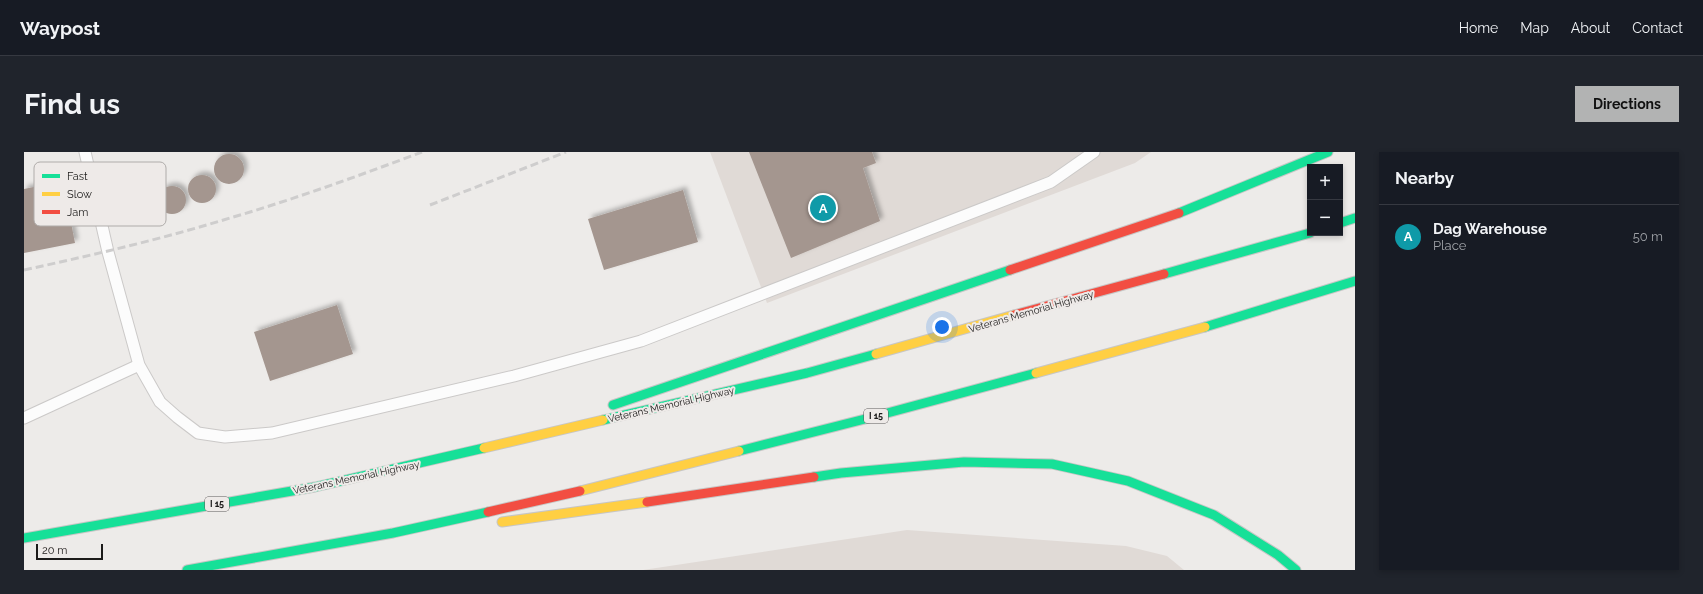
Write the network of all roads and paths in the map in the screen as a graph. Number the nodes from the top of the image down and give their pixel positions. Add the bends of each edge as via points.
1 (85, 152) edge
2 (1094, 152) edge
3 (1328, 152) edge
4 (87, 162) edge
5 (1355, 218) edge
6 (1343, 222) edge
7 (102, 226) edge
8 (1307, 234) edge
9 (1355, 281) edge
10 (139, 365) junction
11 (606, 408) dead end
12 (592, 413) dead end
13 (24, 418) edge
14 (512, 441) junction
15 (493, 522) dead end
16 (478, 524) dead end
17 (393, 533) junction
18 (24, 538) edge
19 (187, 570) edge
20 (1296, 570) edge

1 - 4 lane
2 - 10 lane via 1051,182 641,341 514,376 272,433 225,437 198,433 160,402
3 - 11 highway via 1190,209
5 - 6 highway
7 - 10 lane
8 - 14 highway, Veterans Memorial Highway / I 15 via 807,373
9 - 17 highway, I 15 via 1212,325 865,419 545,500
10 - 13 lane
12 - 14 highway
14 - 18 highway, Veterans Memorial Highway / I 15 via 315,487
15 - 20 highway via 547,517 841,473 964,462 1052,464 1128,481 1214,515 1278,555
16 - 17 highway
17 - 19 highway, I 15

